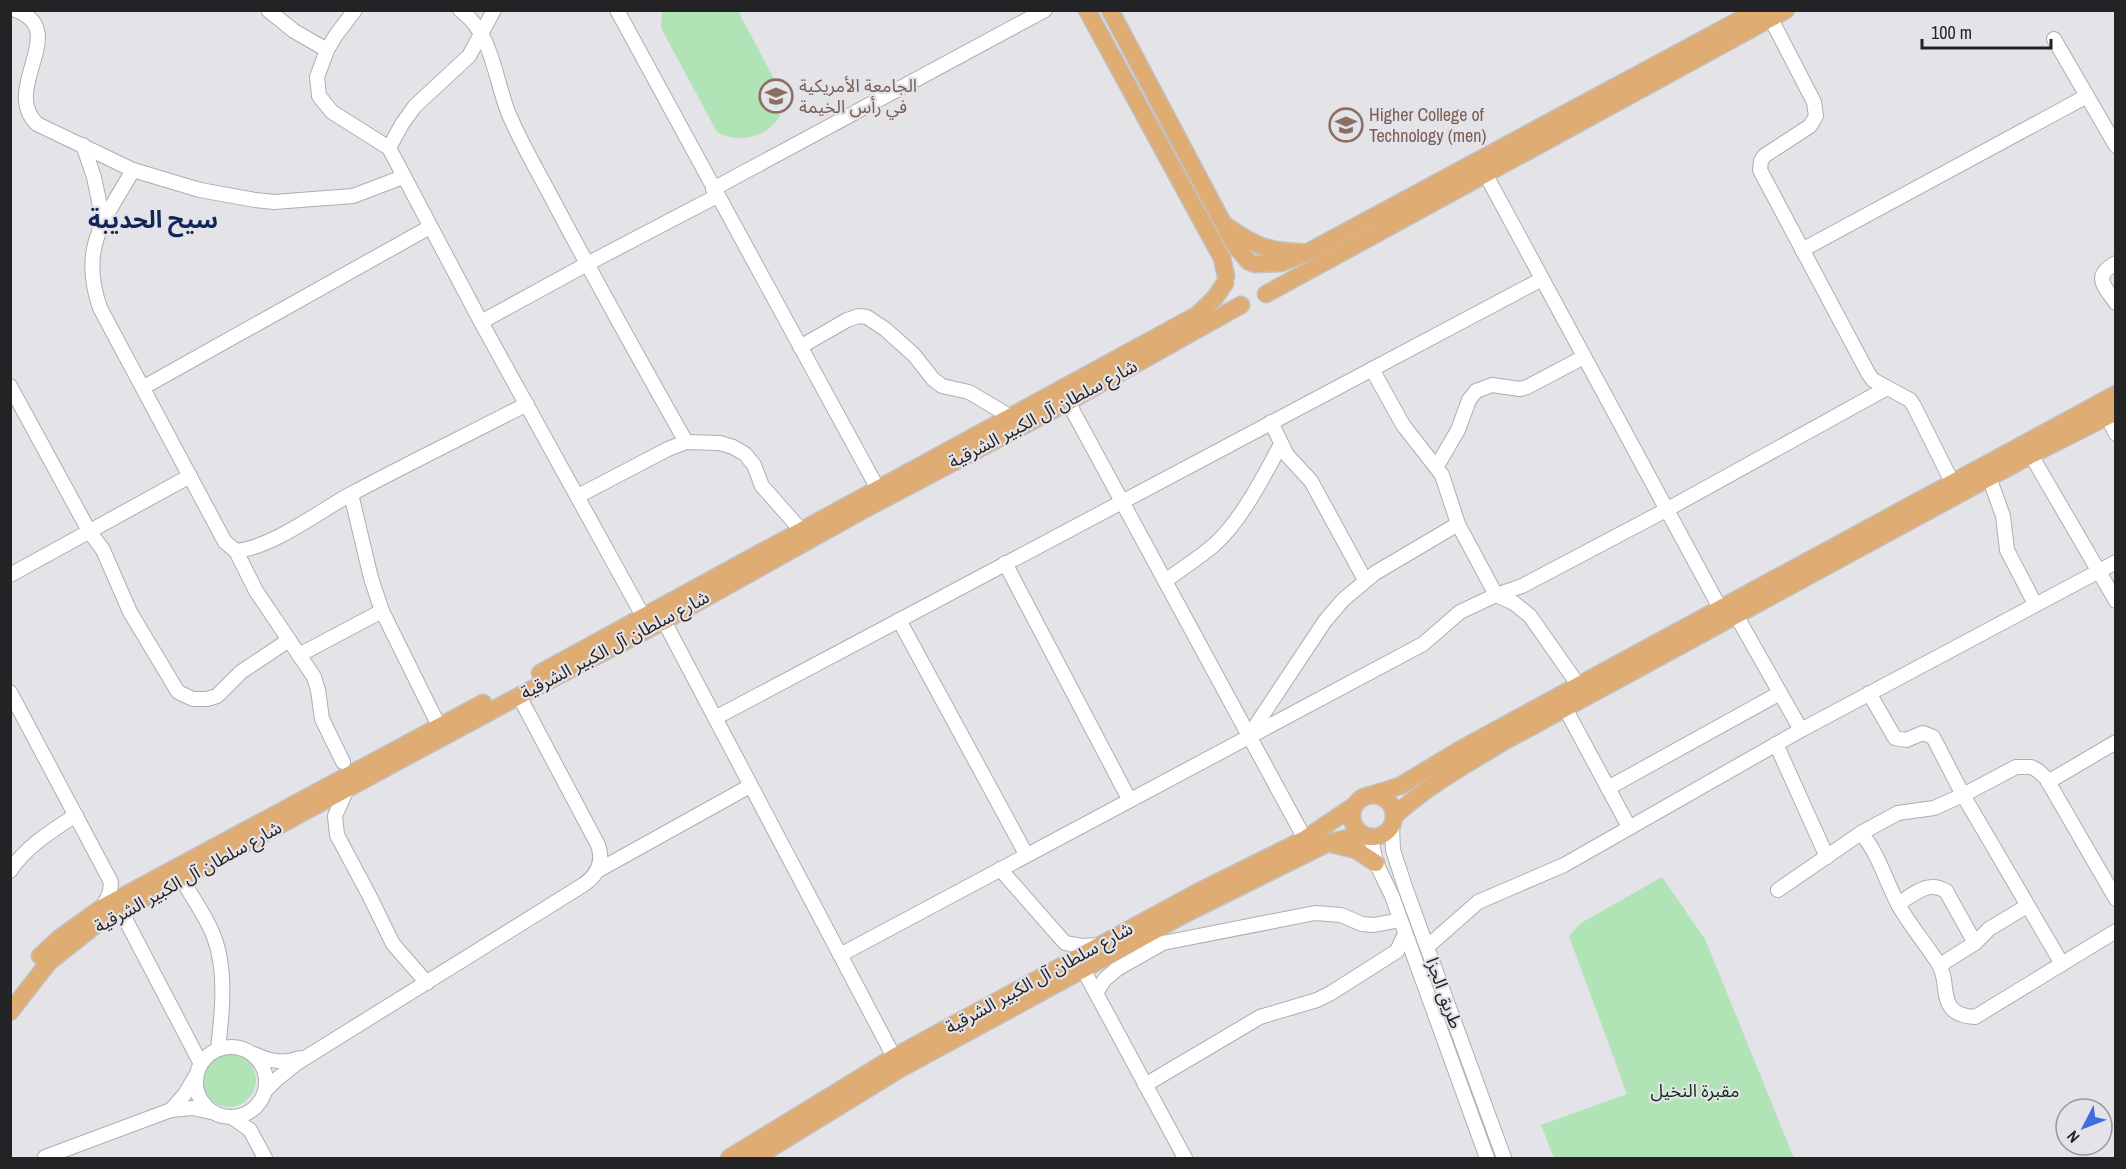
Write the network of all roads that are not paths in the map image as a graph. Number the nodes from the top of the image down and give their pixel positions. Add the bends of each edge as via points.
1 (15, 10) edge
2 (267, 10) edge
3 (355, 10) edge
4 (460, 10) edge
5 (494, 10) edge
6 (617, 10) edge
7 (1045, 10) edge
8 (1088, 10) edge
9 (1110, 10) edge
10 (1786, 10) edge
11 (1764, 15) edge
12 (482, 37) junction
13 (2054, 39) dead end
14 (327, 50) junction
15 (2087, 96) junction
16 (682, 131) junction
17 (83, 145) junction
18 (2115, 146) edge
19 (389, 148) junction
20 (133, 170) junction
21 (1486, 175) junction
22 (403, 177) junction
23 (730, 180) junction
24 (715, 193) junction
25 (103, 222) junction
26 (1223, 224) junction
27 (430, 227) junction
28 (737, 233) junction
29 (1803, 250) junction
30 (1310, 251) junction
31 (1252, 263) junction
32 (2115, 263) edge
33 (587, 264) junction
34 (1225, 279) junction
35 (1542, 279) junction
36 (1266, 294) junction
37 (2115, 303) edge
38 (1240, 305) junction
39 (481, 322) junction
40 (800, 347) junction
41 (1584, 357) junction
42 (1372, 369) junction
43 (10, 386) edge
44 (144, 387) junction
45 (1887, 388) junction
46 (2115, 394) edge
47 (1068, 402) junction
48 (527, 404) junction
49 (2111, 414) edge
50 (1011, 417) junction
51 (1271, 422) junction
52 (2115, 434) edge
53 (686, 442) junction
54 (1281, 444) junction
55 (2031, 455) junction
56 (1437, 466) junction
57 (190, 476) junction
58 (1989, 477) junction
59 (1952, 482) junction
60 (878, 489) junction
61 (351, 494) junction
62 (578, 496) junction
63 (1122, 501) junction
64 (1666, 510) junction
65 (1458, 524) junction
66 (801, 530) junction
67 (90, 531) junction
68 (236, 551) junction
69 (2115, 562) edge
70 (1005, 563) junction
71 (2098, 572) junction
72 (10, 575) edge
73 (1365, 580) junction
74 (1165, 581) junction
75 (1496, 594) junction
76 (2115, 601) edge
77 (2035, 604) junction
78 (1719, 608) junction
79 (382, 611) junction
80 (1736, 615) junction
81 (643, 616) junction
82 (899, 620) junction
83 (664, 621) junction
84 (289, 640) junction
85 (299, 655) junction
86 (1579, 686) junction
87 (10, 692) edge
88 (1780, 693) junction
89 (1869, 693) junction
90 (519, 696) junction
91 (1565, 708) junction
92 (715, 718) junction
93 (439, 726) junction
94 (1801, 729) junction
95 (1249, 735) junction
96 (2115, 742) edge
97 (1776, 744) junction
98 (343, 762) dead end
99 (2048, 782) junction
100 (750, 786) junction
101 (1608, 788) junction
102 (347, 789) junction
103 (1374, 795) junction
104 (1963, 795) junction
105 (1129, 800) junction
106 (1354, 806) junction
107 (76, 815) junction
108 (1393, 821) junction
109 (1629, 827) junction
110 (1861, 833) junction
111 (1371, 837) junction
112 (1305, 839) junction
113 (1328, 843) junction
114 (1026, 854) junction
115 (1827, 857) junction
116 (1376, 863) junction
117 (1000, 869) junction
118 (10, 871) edge
119 (597, 871) junction
120 (182, 879) junction
121 (111, 882) junction
122 (135, 890) junction
123 (1778, 890) dead end
124 (2115, 899) edge
125 (1898, 904) junction
126 (2027, 906) junction
127 (104, 907) junction
128 (122, 911) junction
129 (1400, 920) junction
130 (2115, 931) edge
131 (1405, 934) junction
132 (1065, 943) junction
133 (1975, 943) junction
134 (1099, 945) junction
135 (1427, 947) junction
136 (1397, 951) junction
137 (840, 955) junction
138 (1413, 957) junction
139 (2062, 964) junction
140 (1063, 965) junction
141 (1940, 965) junction
142 (1083, 969) junction
143 (427, 983) junction
144 (10, 992) edge
145 (1096, 993) junction
146 (10, 1012) edge
147 (218, 1049) junction
148 (252, 1053) junction
149 (313, 1053) junction
150 (894, 1057) junction
151 (199, 1069) junction
152 (1145, 1085) junction
153 (266, 1090) junction
154 (1466, 1102) junction
155 (259, 1105) junction
156 (171, 1110) junction
157 (213, 1112) junction
158 (233, 1118) junction
159 (258, 1142) junction
160 (45, 1157) edge
161 (265, 1158) edge
162 (729, 1158) edge
163 (755, 1158) edge
164 (1185, 1158) edge
165 (1487, 1158) edge
166 (1504, 1158) edge

1 - 17 street via 30,19 37,32 23,93 26,111 37,124
2 - 14 street
3 - 14 street
4 - 12 street
5 - 12 street
6 - 16 street
7 - 23 street
8 - 34 main road via 1222,258
9 - 26 main road
10 - 11 main road
11 - 21 main road
11 - 29 street via 1815,108 1816,116 1810,126 1767,153 1760,170
11 - 30 main road
12 - 19 street via 469,56 415,106
12 - 33 street via 509,115
13 - 15 street
14 - 19 street via 317,77 319,96 332,112
15 - 18 street
15 - 29 street
16 - 23 street via 711,170
16 - 24 street
17 - 20 street
17 - 25 street
19 - 22 street
20 - 22 street via 200,190 274,202 353,196
20 - 25 street
21 - 35 street
21 - 36 main road
22 - 27 street
23 - 24 street
23 - 28 street via 724,194
24 - 28 street
24 - 33 street
25 - 44 street via 92,252 94,290
26 - 30 main road via 1266,249
26 - 31 main road via 1234,244
27 - 39 street
27 - 44 street
28 - 40 street
29 - 45 street via 1868,373
30 - 31 main road via 1281,262
31 - 34 main road via 1235,265
31 - 36 main road via 1261,268 1268,280
32 - 37 street via 2106,268 2102,278
33 - 39 street
33 - 53 street
34 - 38 main road via 1229,297
34 - 50 main road, شارع سلطان آل الكبير الشرقية via 1214,299 1197,315
35 - 41 street
35 - 42 street
36 - 38 main road via 1255,304
38 - 47 main road, شارع سلطان آل الكبير الشرقية
39 - 48 street
40 - 50 street via 847,320 867,317 914,355 938,383 969,392
40 - 60 street
41 - 56 street via 1527,387 1492,386 1476,391
41 - 64 street
42 - 51 street
42 - 56 street via 1402,425
43 - 67 street
44 - 57 street
45 - 59 street via 1910,400
45 - 64 street
46 - 59 main road
47 - 63 street
47 - 83 main road, شارع سلطان آل الكبير الشرقية
48 - 61 street
48 - 62 street
49 - 52 street
49 - 55 main road
50 - 60 main road, شارع سلطان آل الكبير الشرقية
51 - 54 street
51 - 63 street
53 - 62 street
53 - 66 street via 720,443 745,454 762,486
54 - 73 street via 1311,481
54 - 74 street via 1227,531 1205,553
55 - 58 main road
55 - 71 street
56 - 65 street
57 - 67 street
57 - 68 street via 225,542
58 - 77 street via 2003,516 2007,550
58 - 80 main road
59 - 78 main road
60 - 66 main road, شارع سلطان آل الكبير الشرقية
61 - 68 street via 267,542
61 - 79 street via 370,578
62 - 81 street
63 - 70 street
63 - 74 street
64 - 75 street via 1522,586
64 - 78 street
65 - 73 street
65 - 75 street
66 - 81 main road, شارع سلطان آل الكبير الشرقية
67 - 72 street
67 - 84 street via 106,556 130,612 178,692 193,699 217,696 241,672
68 - 84 street via 256,591
69 - 71 street
70 - 82 street
70 - 105 street
71 - 76 street
71 - 77 street
73 - 95 street via 1325,621
74 - 95 street
75 - 86 street via 1530,616
75 - 95 street via 1460,612 1423,644
77 - 89 street
78 - 86 main road
79 - 85 street
79 - 93 street
80 - 88 street
80 - 91 main road
81 - 93 main road, شارع سلطان آل الكبير الشرقية
82 - 92 street
82 - 114 street
83 - 90 main road, شارع سلطان آل الكبير الشرقية
83 - 92 street
84 - 85 street
85 - 98 street via 314,677 322,718
86 - 103 main road via 1400,786
87 - 107 street
88 - 94 street
88 - 101 street
89 - 94 street
89 - 104 street via 1895,738 1906,740 1923,733 1933,737
90 - 102 main road, شارع سلطان آل الكبير الشرقية
90 - 119 street via 598,845 601,854
91 - 101 street
91 - 108 main road via 1436,782
92 - 100 street
93 - 122 main road, شارع سلطان آل الكبير الشرقية
94 - 97 street
95 - 105 street
95 - 112 street
96 - 99 street
97 - 109 street
97 - 115 street
99 - 104 street via 2037,770 2023,766
99 - 124 street
100 - 119 street
100 - 137 street
101 - 109 street
102 - 120 main road, شارع سلطان آل الكبير الشرقية
102 - 143 street via 335,816 337,835 393,944
103 - 106 main road via 1365,796
103 - 108 main road via 1388,801
104 - 110 street via 1934,808 1898,813
104 - 126 street
105 - 114 street
106 - 111 main road via 1353,824
106 - 112 main road, شارع سلطان آل الكبير الشرقية
107 - 118 street via 40,840
107 - 121 street
108 - 111 main road via 1383,835
108 - 135 street, طريق الجزا via 1393,850
109 - 135 street via 1564,865 1478,902
110 - 115 street
110 - 125 street via 1873,849
111 - 113 main road, شارع سلطان آل الكبير الشرقية via 1356,836
111 - 116 street, طريق الجزا
112 - 134 main road, شارع سلطان آل الكبير الشرقية
113 - 116 main road via 1356,850
113 - 142 main road, شارع سلطان آل الكبير الشرقية
114 - 117 street
115 - 123 street
116 - 129 street, طريق الجزا
117 - 132 street
117 - 137 street
119 - 143 street via 584,885
120 - 128 main road, شارع سلطان آل الكبير الشرقية
120 - 147 street via 217,946 223,1011
121 - 122 street
121 - 127 street
122 - 127 main road, شارع سلطان آل الكبير الشرقية
125 - 133 street via 1927,887 1938,886 1946,891
125 - 141 street
126 - 133 street via 1989,929
126 - 139 street
127 - 144 main road, شارع سلطان آل الكبير الشرقية via 49,948
128 - 146 main road, شارع سلطان آل الكبير الشرقية via 98,923 49,962
128 - 151 street
129 - 131 street, طريق الجزا
129 - 145 street via 1374,925 1341,915 1315,913 1163,943 1111,973
130 - 139 street
131 - 136 street
131 - 138 street, طريق الجزا
132 - 134 street
132 - 140 street
133 - 141 street
134 - 140 main road, شارع سلطان آل الكبير الشرقية
135 - 166 street, طريق الجزا
136 - 138 street
136 - 152 street via 1317,1000 1270,1012 1249,1023
137 - 150 street
138 - 154 street, طريق الجزا
139 - 141 street via 1975,1017 1963,1016 1953,1009 1945,994
140 - 150 main road, شارع سلطان آل الكبير الشرقية
142 - 145 street
142 - 163 main road, شارع سلطان آل الكبير الشرقية via 900,1069
143 - 149 street
145 - 152 street
147 - 148 street via 230,1046
147 - 151 street via 208,1055
148 - 149 street via 285,1061
148 - 153 street via 266,1076
149 - 153 street
150 - 162 main road, شارع سلطان آل الكبير الشرقية
151 - 156 street
151 - 157 street via 196,1089
152 - 164 street
153 - 155 street
154 - 165 street, طريق الجزا
154 - 166 street via 1473,1093 1479,1097
155 - 158 street
155 - 159 street via 255,1128
156 - 157 street
156 - 160 street
157 - 158 street
158 - 159 street via 250,1130
159 - 161 street

